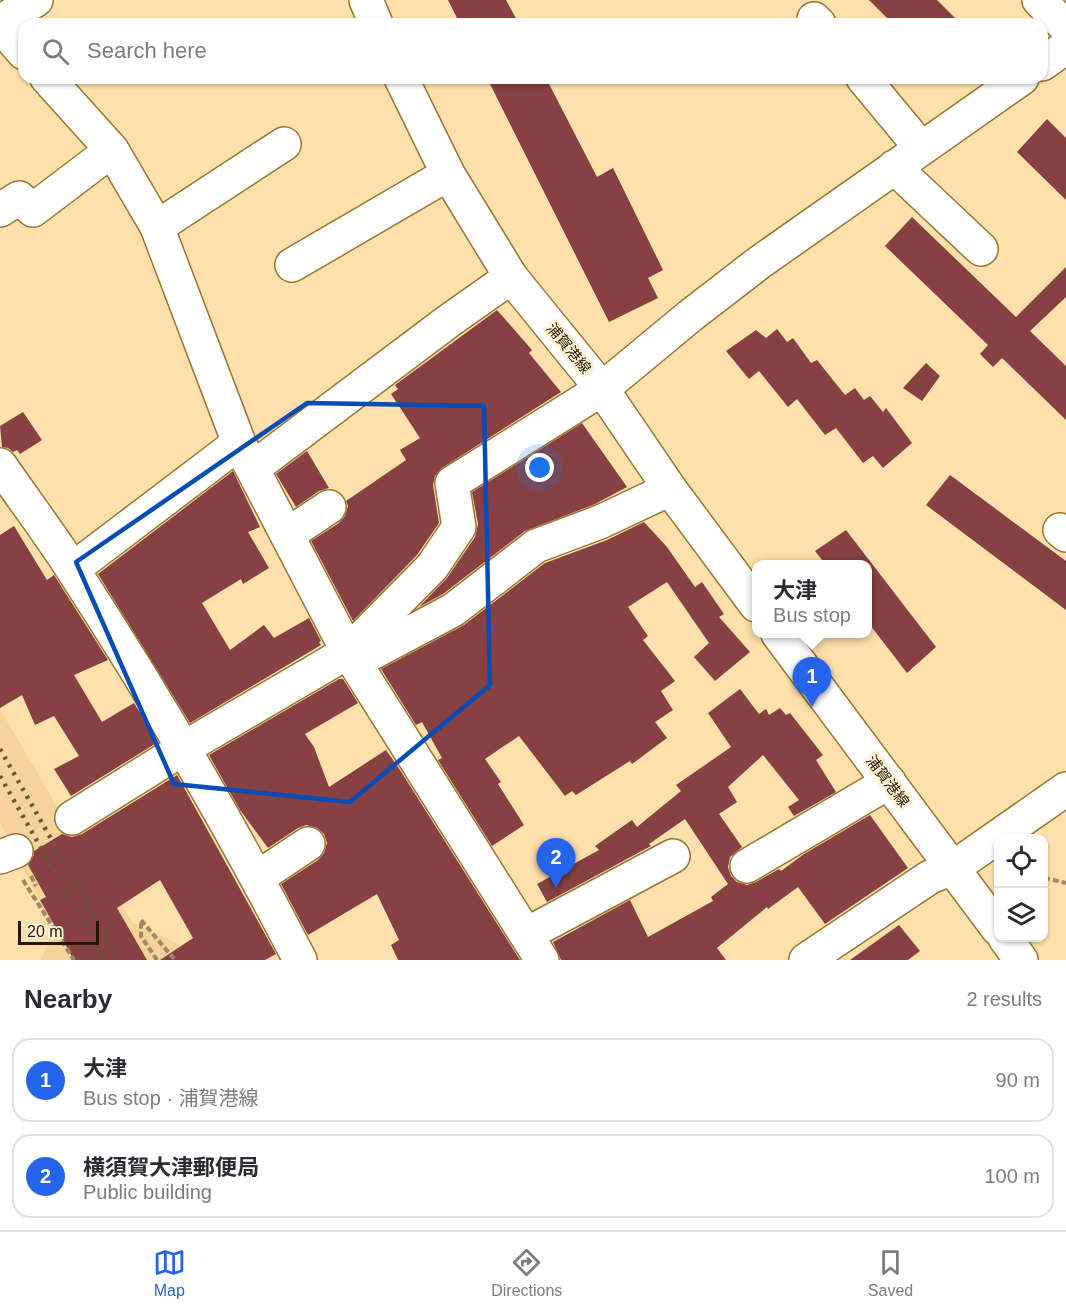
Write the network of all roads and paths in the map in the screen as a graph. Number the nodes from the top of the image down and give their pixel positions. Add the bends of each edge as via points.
1 (36, 0) edge
2 (366, 0) edge
3 (1039, 0) edge
4 (374, 18) edge
5 (0, 24) edge
6 (1066, 27) edge
7 (18, 46) edge
8 (1066, 46) edge
9 (1048, 60) edge
10 (52, 84) edge
11 (404, 84) edge
12 (868, 84) edge
13 (1013, 84) edge
14 (284, 144) dead end
15 (921, 148) junction
16 (112, 150) junction
17 (894, 167) junction
18 (448, 174) junction
19 (0, 210) edge
20 (158, 227) junction
21 (981, 249) dead end
22 (292, 265) dead end
23 (511, 278) junction
24 (602, 389) junction
25 (246, 456) junction
26 (0, 465) edge
27 (670, 489) junction
28 (328, 507) dead end
29 (287, 534) junction
30 (73, 569) junction
31 (752, 600) edge
32 (782, 638) edge
33 (351, 657) junction
34 (184, 748) junction
35 (889, 782) junction
36 (1066, 789) edge
37 (72, 818) dead end
38 (308, 844) dead end
39 (8, 854) edge
40 (673, 855) dead end
41 (747, 866) dead end
42 (952, 868) junction
43 (257, 878) junction
44 (1048, 879) edge
45 (1066, 883) edge
46 (994, 923) edge
47 (1008, 942) edge
48 (534, 947) edge
49 (74, 960) edge
50 (157, 960) edge
51 (175, 960) edge
52 (300, 960) edge
53 (806, 960) edge
54 (1021, 960) edge

1 - 5 main road
2 - 4 main road
3 - 6 main road
5 - 7 main road
8 - 9 main road
10 - 16 main road
11 - 18 main road, 浦賀港線
12 - 15 main road
13 - 15 main road
14 - 20 main road
15 - 17 main road
16 - 19 main road via 33,210 19,198
16 - 20 main road
17 - 21 main road
17 - 24 main road via 760,262
18 - 22 main road
18 - 23 main road, 浦賀港線
20 - 25 main road
23 - 24 main road, 浦賀港線
23 - 25 main road
24 - 27 main road, 浦賀港線
24 - 33 main road via 452,483 459,527 432,567
25 - 29 main road
25 - 30 main road
26 - 30 main road
27 - 31 main road, 浦賀港線
27 - 33 main road via 536,546 453,610
28 - 29 main road
29 - 33 main road
30 - 34 main road
32 - 35 main road, 浦賀港線
33 - 34 main road
33 - 48 main road
34 - 37 main road
34 - 43 main road
35 - 41 main road
35 - 42 main road, 浦賀港線
36 - 42 main road
38 - 43 main road
39 - 49 path
40 - 48 main road
42 - 46 main road, 浦賀港線
42 - 53 main road via 930,878
43 - 52 main road
44 - 45 path
47 - 54 main road
50 - 51 path via 141,936 141,920

